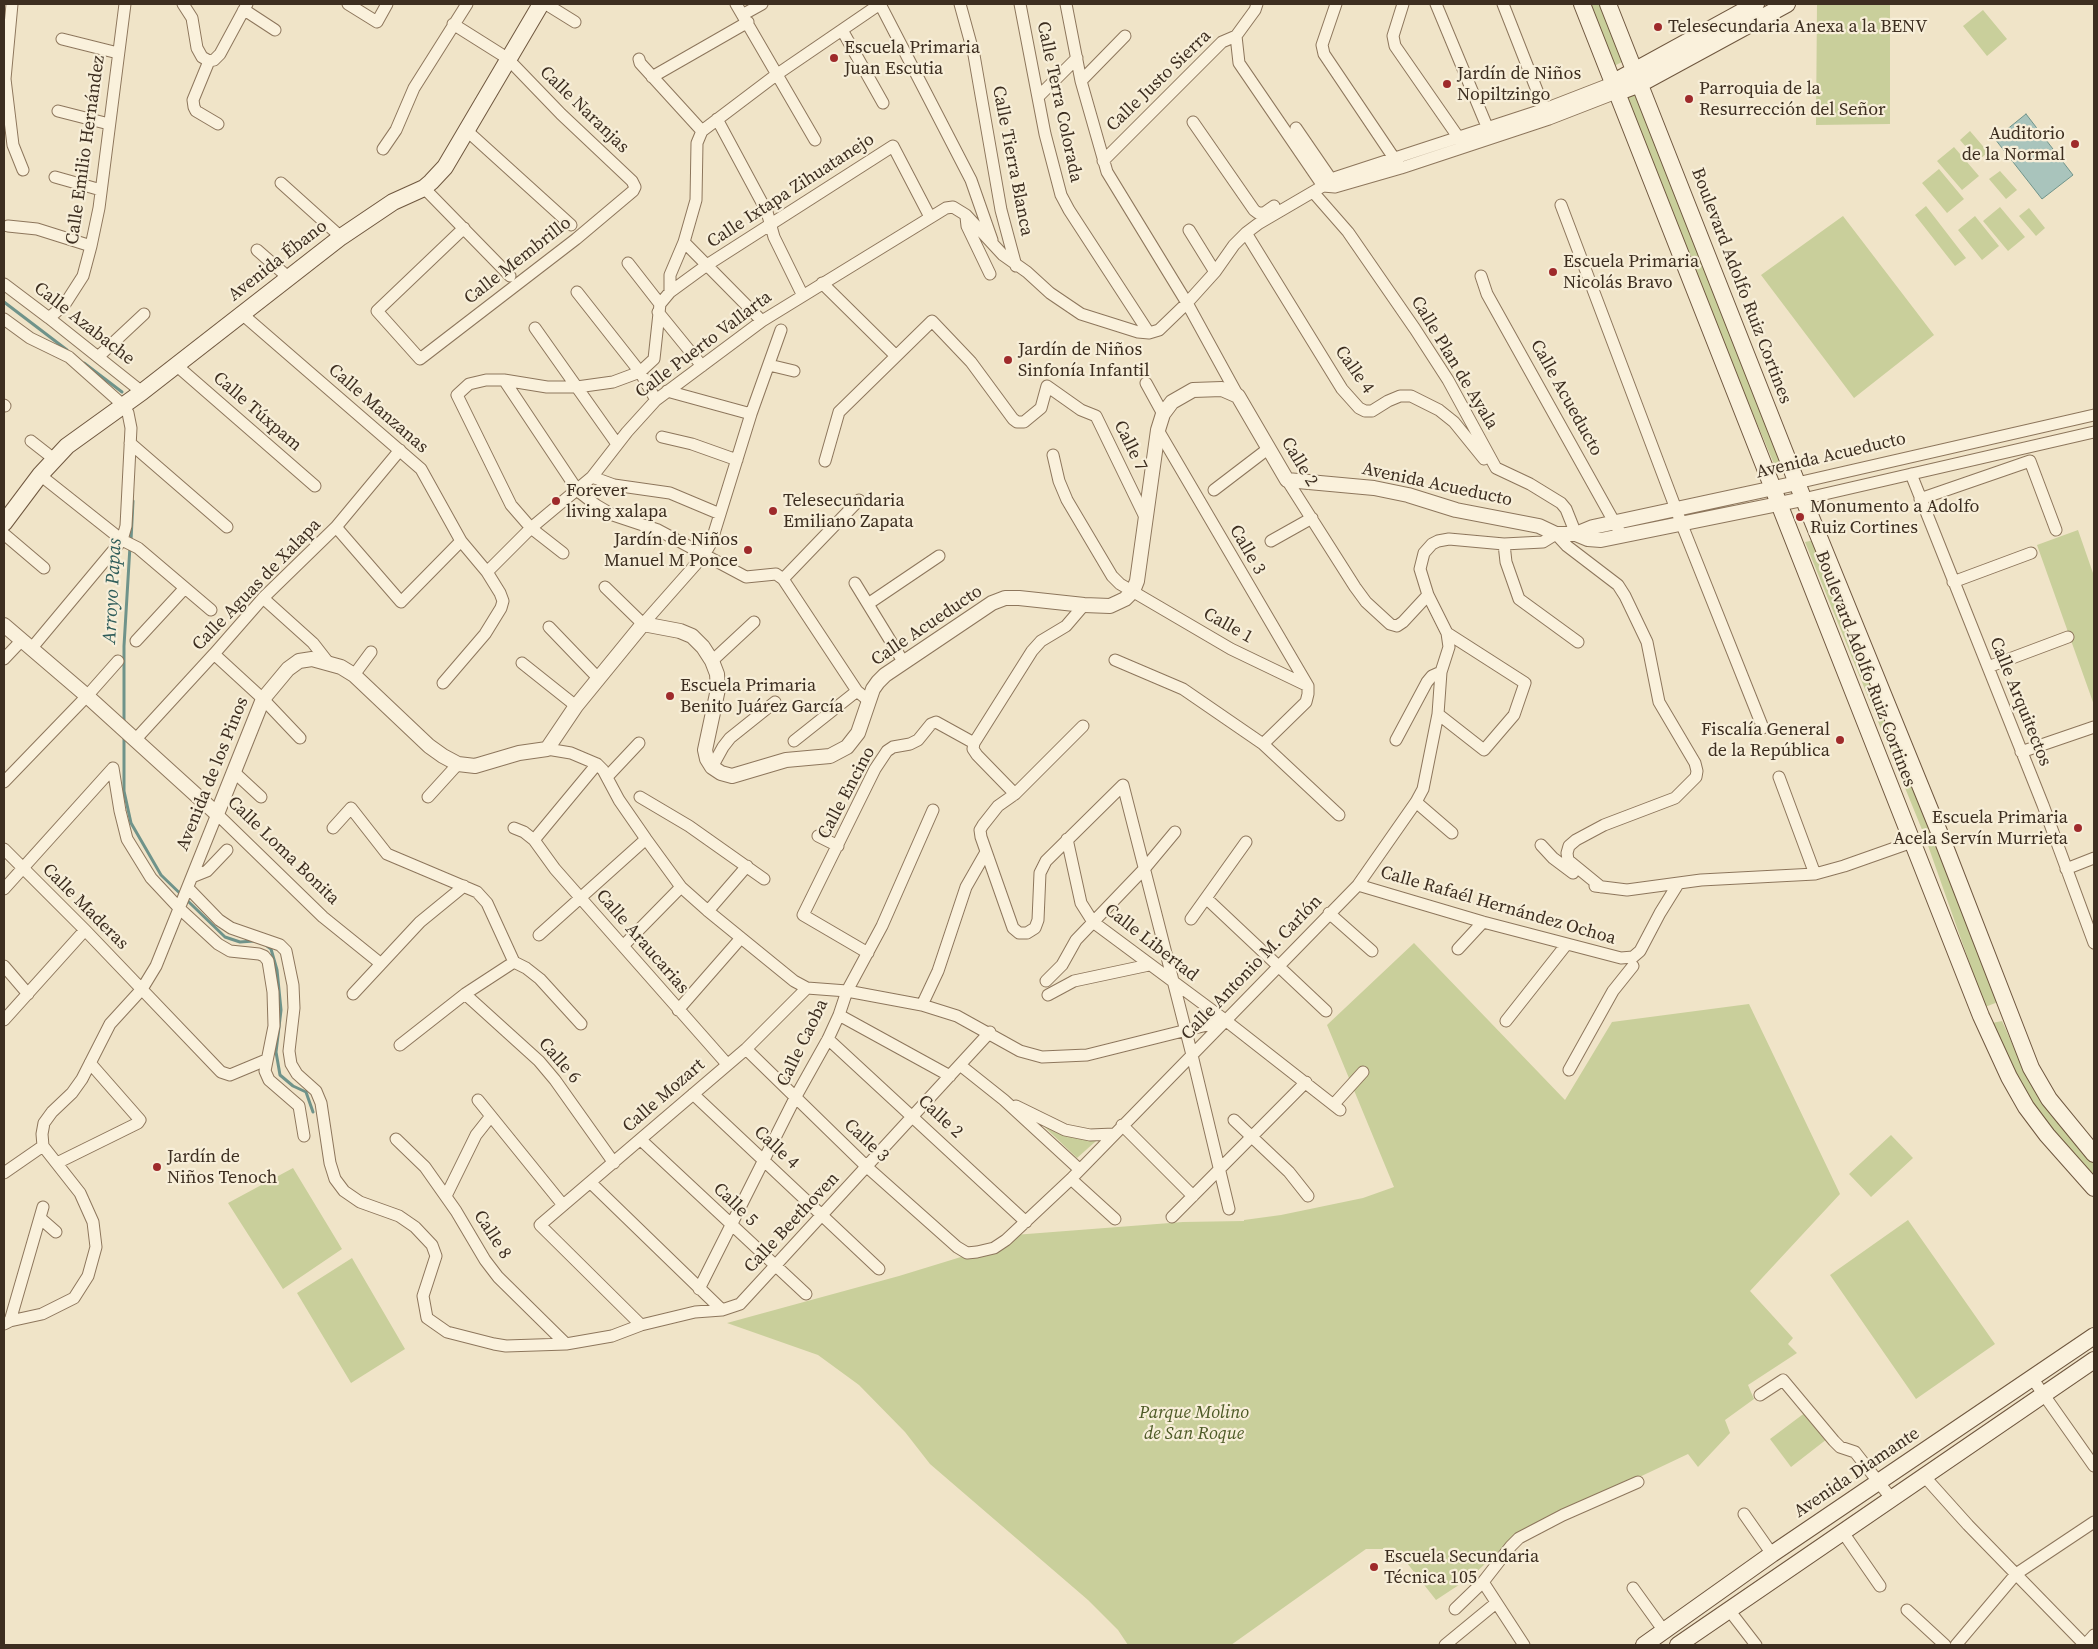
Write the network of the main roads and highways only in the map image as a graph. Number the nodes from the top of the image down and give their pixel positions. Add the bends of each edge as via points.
1 (540, 4) edge
2 (1582, 4) edge
3 (1608, 4) edge
4 (1756, 4) edge
5 (1787, 4) edge
6 (1637, 77) junction
7 (1614, 88) junction
8 (4, 523) edge
9 (2094, 1154) edge
10 (2094, 1188) edge
11 (2094, 1336) edge
12 (2094, 1360) edge
13 (1682, 1618) junction
14 (1695, 1634) junction
15 (1644, 1645) edge
16 (1678, 1645) edge

1 - 8 main road, Avenida Ébano via 439,175 424,188 393,202 341,237 142,392 84,432 54,459
2 - 7 main road, Boulevard Adolfo Ruiz Cortines
3 - 6 main road, Boulevard Adolfo Ruiz Cortines
4 - 6 main road
5 - 6 main road
6 - 7 main road
6 - 9 main road, Boulevard Adolfo Ruiz Cortines via 2031,1068 2049,1100
7 - 10 main road, Boulevard Adolfo Ruiz Cortines via 1981,1016 2026,1107
11 - 13 main road, Avenida Diamante
12 - 14 main road
13 - 14 main road
13 - 15 main road, Avenida Diamante
14 - 16 main road

